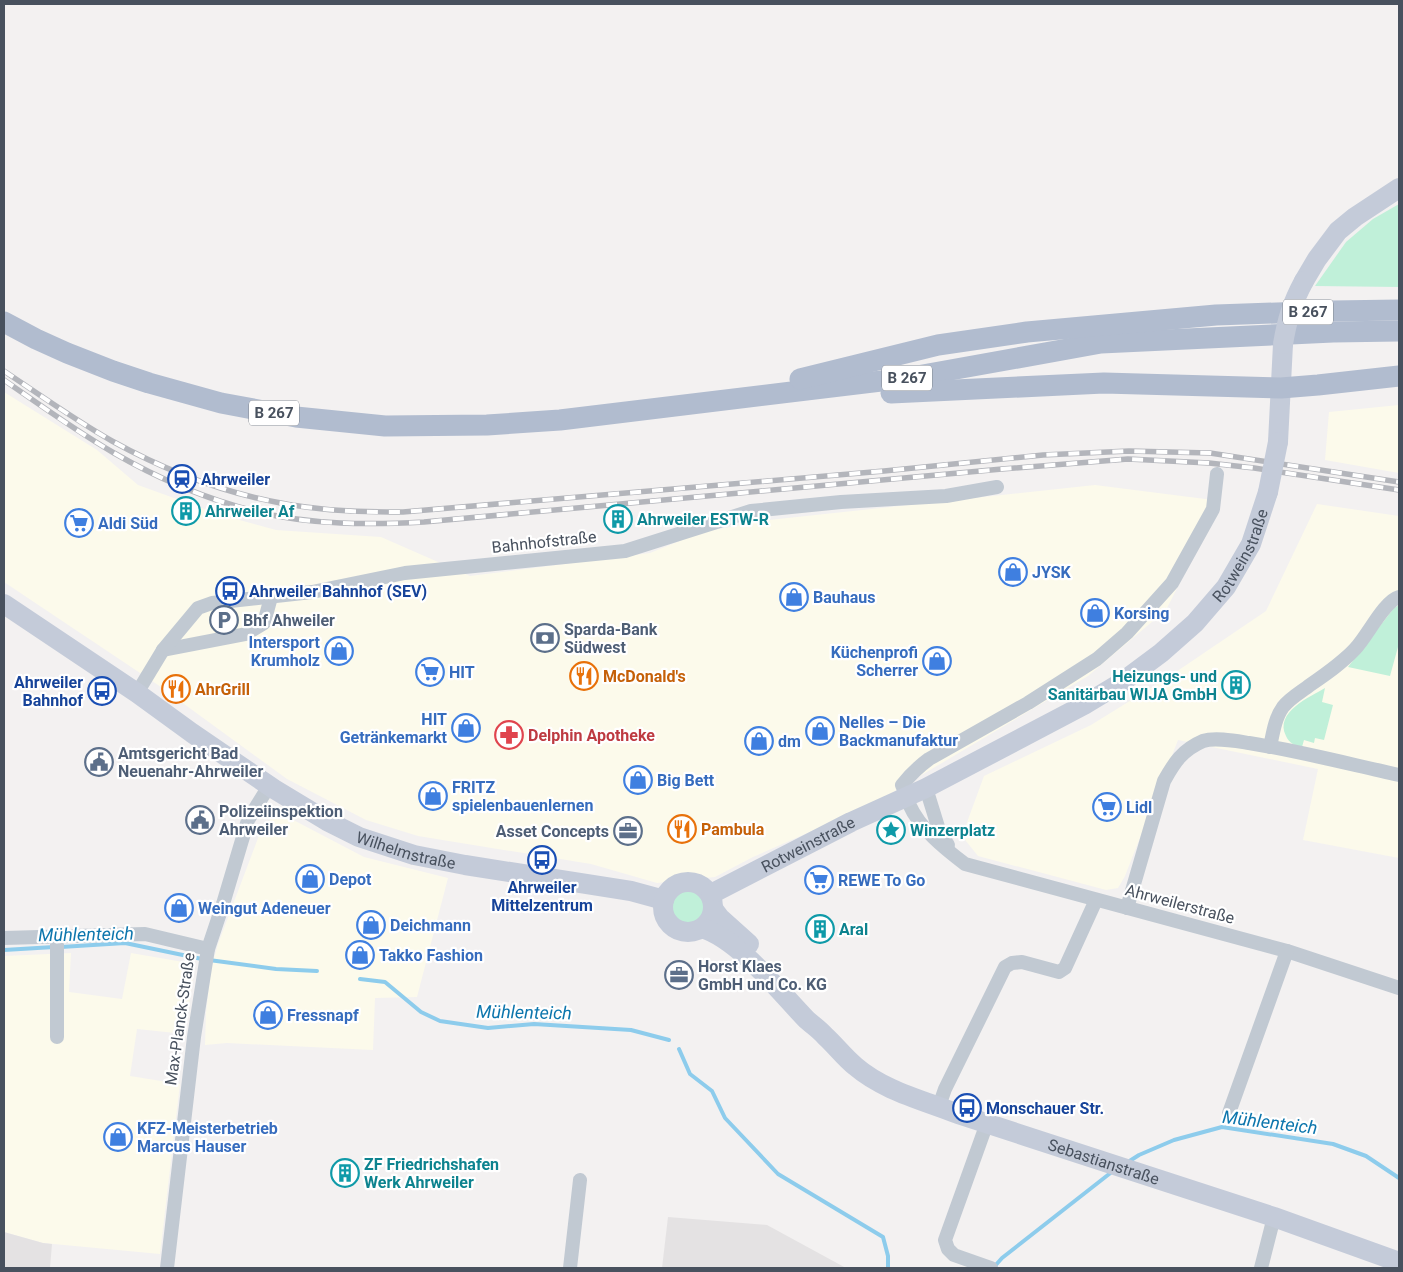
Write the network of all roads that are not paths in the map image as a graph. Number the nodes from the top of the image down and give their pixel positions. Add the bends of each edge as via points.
1 (1399, 188) edge
2 (1399, 310) edge
3 (4, 322) edge
4 (1399, 330) edge
5 (1399, 376) edge
6 (1281, 388) junction
7 (711, 401) junction
8 (1218, 474) dead end
9 (996, 487) dead end
10 (271, 597) junction
11 (1399, 597) edge
12 (4, 604) edge
13 (163, 650) junction
14 (137, 692) junction
15 (1270, 747) junction
16 (1399, 775) edge
17 (269, 786) junction
18 (926, 788) junction
19 (907, 798) junction
20 (953, 855) junction
21 (664, 900) junction
22 (1096, 900) junction
23 (712, 902) junction
24 (1127, 908) junction
25 (702, 928) junction
26 (4, 938) edge
27 (57, 944) junction
28 (1287, 951) junction
29 (207, 956) junction
30 (766, 968) junction
31 (1399, 988) edge
32 (57, 1037) dead end
33 (939, 1106) junction
34 (1229, 1113) dead end
35 (987, 1123) junction
36 (580, 1180) dead end
37 (1274, 1217) junction
38 (1399, 1262) edge
39 (989, 1267) edge
40 (167, 1268) edge
41 (570, 1268) edge
42 (1261, 1268) edge

1 - 6 main road, Rotweinstraße, bridge via 1338,231 1304,281 1287,321
2 - 7 main road, B 267 via 1216,315 1027,332 938,346
3 - 7 main road, B 267 via 67,353 149,383 221,403 296,417 385,426 487,425 560,420
4 - 7 main road, B 267 via 1102,343 906,378
5 - 6 main road
6 - 7 main road, B 267 via 1104,384
6 - 18 main road, Rotweinstraße, bridge via 1278,442 1268,492 1251,544 1226,586 1195,623 1122,682
8 - 19 street via 1213,509 1172,584 1127,633 1096,659 1028,703 924,763 902,785
9 - 10 street, Bahnhofstraße via 946,496 751,511 625,551 405,573
10 - 13 street, Bahnhofstraße via 212,603 198,608
10 - 13 street via 264,623 246,634
11 - 15 street via 1388,604 1356,648 1334,669 1289,700 1276,722
12 - 14 main road, Wilhelmstraße
13 - 14 street, Bahnhofstraße
14 - 17 main road, Wilhelmstraße
15 - 16 street
15 - 24 street via 1205,740 1174,763 1164,782
17 - 21 main road, Wilhelmstraße via 359,837 414,855 632,891
17 - 29 street, Max-Planck-Straße via 248,820
18 - 19 main road, Rotweinstraße
18 - 20 street via 939,830
19 - 20 street, Ahrweilerstraße via 928,833
19 - 23 main road, Rotweinstraße via 851,822
20 - 22 street, Ahrweilerstraße via 965,864
21 - 23 main road via 674,886 690,881 705,888
21 - 25 main road via 665,917 676,929 694,932
22 - 24 street, Ahrweilerstraße
22 - 33 street via 1065,968 1059,972 1022,962 1005,967
23 - 25 main road via 710,921
23 - 30 main road, Sebastianstraße via 720,918
24 - 28 street, Ahrweilerstraße
25 - 30 main road, Sebastianstraße
26 - 27 street
27 - 29 street via 145,934
27 - 32 street
28 - 31 street, Ahrweilerstraße
28 - 34 street
29 - 40 street, Max-Planck-Straße
30 - 33 main road, Sebastianstraße via 806,1020 855,1066 882,1084
33 - 35 main road, Sebastianstraße
35 - 37 main road, Sebastianstraße
35 - 39 street via 945,1240 954,1255
36 - 41 street
37 - 38 main road, Sebastianstraße
37 - 42 street

